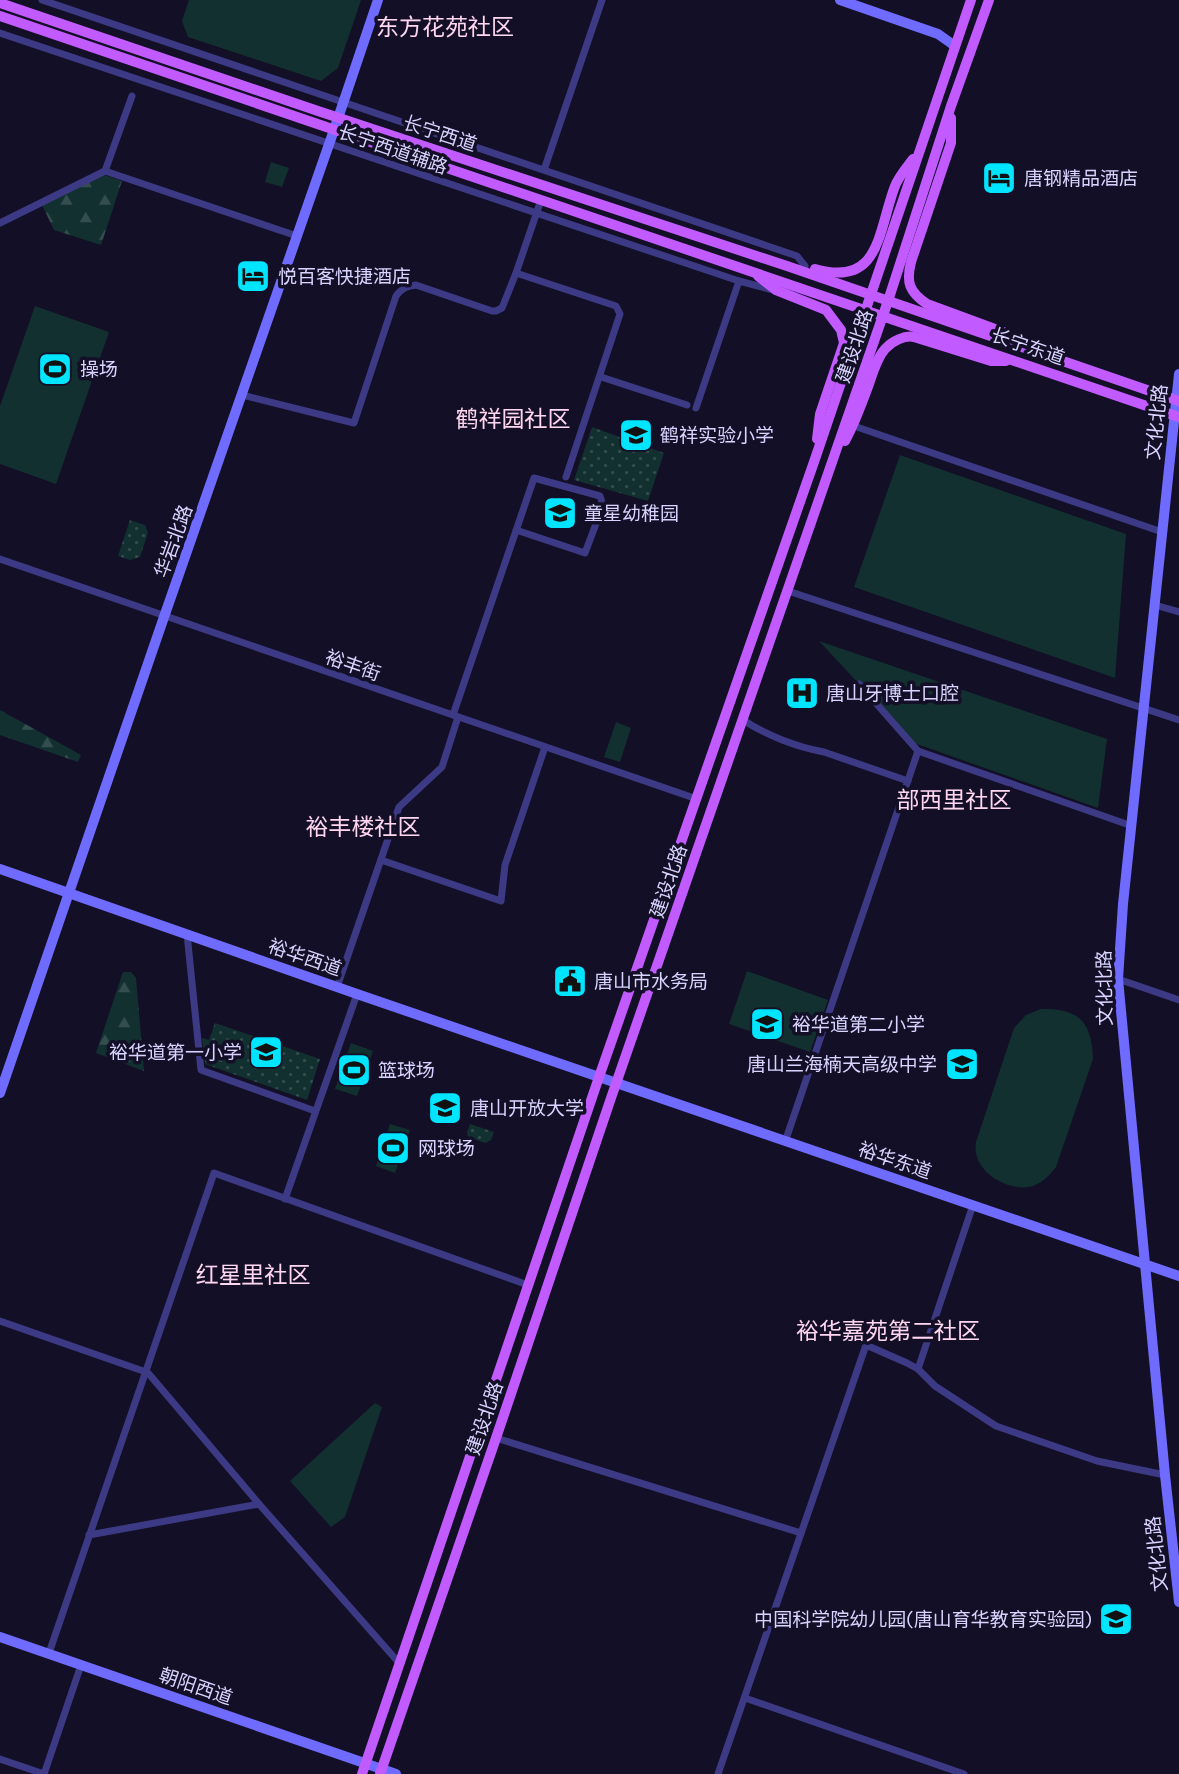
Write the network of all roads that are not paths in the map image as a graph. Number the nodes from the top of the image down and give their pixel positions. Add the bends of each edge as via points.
1 (42, 0) edge
2 (378, 0) edge
3 (602, 0) edge
4 (841, 0) edge
5 (971, 0) edge
6 (989, 0) edge
7 (0, 2) edge
8 (80, 13) junction
9 (0, 16) edge
10 (75, 28) junction
11 (0, 33) edge
12 (955, 46) junction
13 (132, 96) dead end
14 (344, 102) junction
15 (951, 106) junction
16 (339, 118) junction
17 (334, 130) junction
18 (330, 144) junction
19 (920, 148) junction
20 (544, 170) junction
21 (105, 171) junction
22 (541, 200) junction
23 (536, 214) junction
24 (0, 223) edge
25 (297, 236) junction
26 (786, 266) junction
27 (805, 266) junction
28 (752, 271) junction
29 (516, 273) junction
30 (738, 282) junction
31 (776, 290) junction
32 (870, 295) junction
33 (888, 301) junction
34 (864, 310) junction
35 (883, 316) junction
36 (1021, 347) junction
37 (1017, 361) junction
38 (1179, 374) edge
39 (601, 377) junction
40 (242, 395) junction
41 (1177, 401) edge
42 (687, 405) dead end
43 (695, 408) dead end
44 (1176, 416) edge
45 (854, 426) junction
46 (815, 459) junction
47 (832, 464) junction
48 (566, 477) dead end
49 (516, 530) junction
50 (1162, 532) junction
51 (0, 559) edge
52 (788, 591) junction
53 (1154, 605) junction
54 (1179, 612) edge
55 (164, 617) junction
56 (859, 684) dead end
57 (1143, 709) junction
58 (455, 716) junction
59 (743, 720) junction
60 (1179, 720) edge
61 (544, 747) junction
62 (919, 751) junction
63 (908, 780) junction
64 (697, 799) junction
65 (1132, 826) junction
66 (381, 860) junction
67 (0, 869) edge
68 (69, 894) junction
69 (187, 934) junction
70 (1118, 979) junction
71 (337, 987) junction
72 (357, 994) junction
73 (1179, 1000) edge
74 (599, 1077) junction
75 (616, 1083) junction
76 (0, 1093) edge
77 (316, 1111) junction
78 (785, 1142) junction
79 (285, 1199) junction
80 (973, 1205) junction
81 (1144, 1264) junction
82 (1179, 1276) edge
83 (528, 1285) junction
84 (0, 1321) edge
85 (918, 1369) junction
86 (146, 1372) junction
87 (496, 1438) junction
88 (1165, 1475) junction
89 (259, 1504) junction
90 (802, 1533) junction
91 (89, 1535) junction
92 (1179, 1602) edge
93 (0, 1637) edge
94 (49, 1653) junction
95 (400, 1664) junction
96 (81, 1665) junction
97 (745, 1698) junction
98 (0, 1759) edge
99 (363, 1769) edge
100 (381, 1771) edge
101 (44, 1774) edge
102 (396, 1774) edge
103 (718, 1774) edge
104 (964, 1774) edge

1 - 8 street, 长宁西道辅路
2 - 14 street, 华岩北路
3 - 20 street
4 - 12 street via 938,34
5 - 12 main road, 建设北路
6 - 15 main road, 建设北路
7 - 10 main road, 长宁西道
8 - 10 street
8 - 14 street, 长宁西道辅路
9 - 17 main road, 长宁西道
10 - 16 main road, 长宁西道
11 - 18 street, 长宁西道辅路
12 - 19 main road, 建设北路
13 - 21 street
14 - 16 street, 华岩北路
14 - 20 street, 长宁西道辅路
15 - 33 main road, 建设北路
15 - 36 main road via 951,143 911,262 909,281 916,297 1003,332
16 - 17 street, 华岩北路
16 - 26 main road, 长宁西道
17 - 18 street, 华岩北路
17 - 22 main road, 长宁西道
18 - 23 street, 长宁西道辅路
18 - 25 street, 华岩北路
19 - 27 main road via 896,183 876,246 864,265 844,272
19 - 32 main road, 建设北路
20 - 27 street, 长宁西道辅路 via 796,256
21 - 24 street
21 - 25 street
22 - 23 street
22 - 28 main road, 长宁西道
23 - 29 street
23 - 30 street, 长宁西道辅路
25 - 40 street, 华岩北路
26 - 27 main road
26 - 32 main road, 长宁西道
28 - 31 main road
28 - 34 main road, 长宁西道
29 - 39 street via 615,306 620,314
29 - 40 street via 505,304 496,311 416,285 401,289 354,423
30 - 31 street, 长宁西道辅路
30 - 43 street
31 - 46 main road via 826,310 841,330 844,343 820,414
32 - 33 main road, 长宁东道
32 - 34 main road, 建设北路
33 - 35 main road, 建设北路
33 - 36 main road, 长宁东道
34 - 35 main road, 长宁东道
34 - 46 main road, 建设北路
35 - 37 main road, 长宁东道
35 - 47 main road, 建设北路
36 - 41 main road, 长宁东道
37 - 44 main road, 长宁东道
37 - 45 main road via 991,361 906,336 883,351
38 - 41 street, 文化北路
39 - 42 street
39 - 48 street
40 - 55 street, 华岩北路
41 - 44 street, 文化北路
44 - 50 street, 文化北路
45 - 47 main road
45 - 50 street
46 - 64 main road, 建设北路
47 - 52 main road, 建设北路
49 - 49 street via 585,553 603,505 600,496 534,478
49 - 58 street
50 - 53 street, 文化北路
51 - 55 street, 裕丰街
52 - 57 street
52 - 59 main road, 建设北路
53 - 54 street
53 - 57 street, 文化北路
55 - 58 street, 裕丰街
55 - 68 street, 华岩北路
56 - 62 street
57 - 60 street
57 - 65 street, 文化北路
58 - 61 street, 裕丰街
58 - 66 street via 442,767 399,807
59 - 63 street via 759,731
59 - 75 main road, 建设北路
61 - 64 street, 裕丰街
61 - 66 street via 505,865 501,901
62 - 63 street
62 - 65 street
63 - 78 street
64 - 74 main road, 建设北路
65 - 70 street, 文化北路
66 - 71 street
67 - 68 street, 裕华西道
68 - 69 street, 裕华西道
68 - 76 street, 华岩北路
69 - 71 street, 裕华西道
69 - 77 street via 201,1070
70 - 73 street
70 - 81 street, 文化北路
71 - 72 street, 裕华西道
72 - 74 street, 裕华西道
72 - 77 street
74 - 75 street, 裕华东道
74 - 83 main road, 建设北路
75 - 78 street, 裕华东道
75 - 87 main road, 建设北路
77 - 79 street
78 - 80 street, 裕华东道
79 - 83 street
79 - 86 street via 214,1174
80 - 81 street, 裕华东道
80 - 85 street
81 - 82 street, 裕华东道
81 - 88 street, 文化北路
83 - 95 main road, 建设北路
84 - 86 street
85 - 88 street via 935,1386 996,1426 1097,1461
85 - 90 street via 866,1345
86 - 89 street
86 - 91 street
87 - 90 street
87 - 100 main road, 建设北路
88 - 92 street, 文化北路
89 - 91 street
89 - 95 street
90 - 97 street
91 - 94 street
93 - 94 street, 朝阳西道
94 - 96 street, 朝阳西道
95 - 99 main road, 建设北路
96 - 99 street, 朝阳西道
96 - 101 street
97 - 103 street
97 - 104 street
98 - 101 street
99 - 100 street, 朝阳西道
100 - 102 street, 朝阳西道

